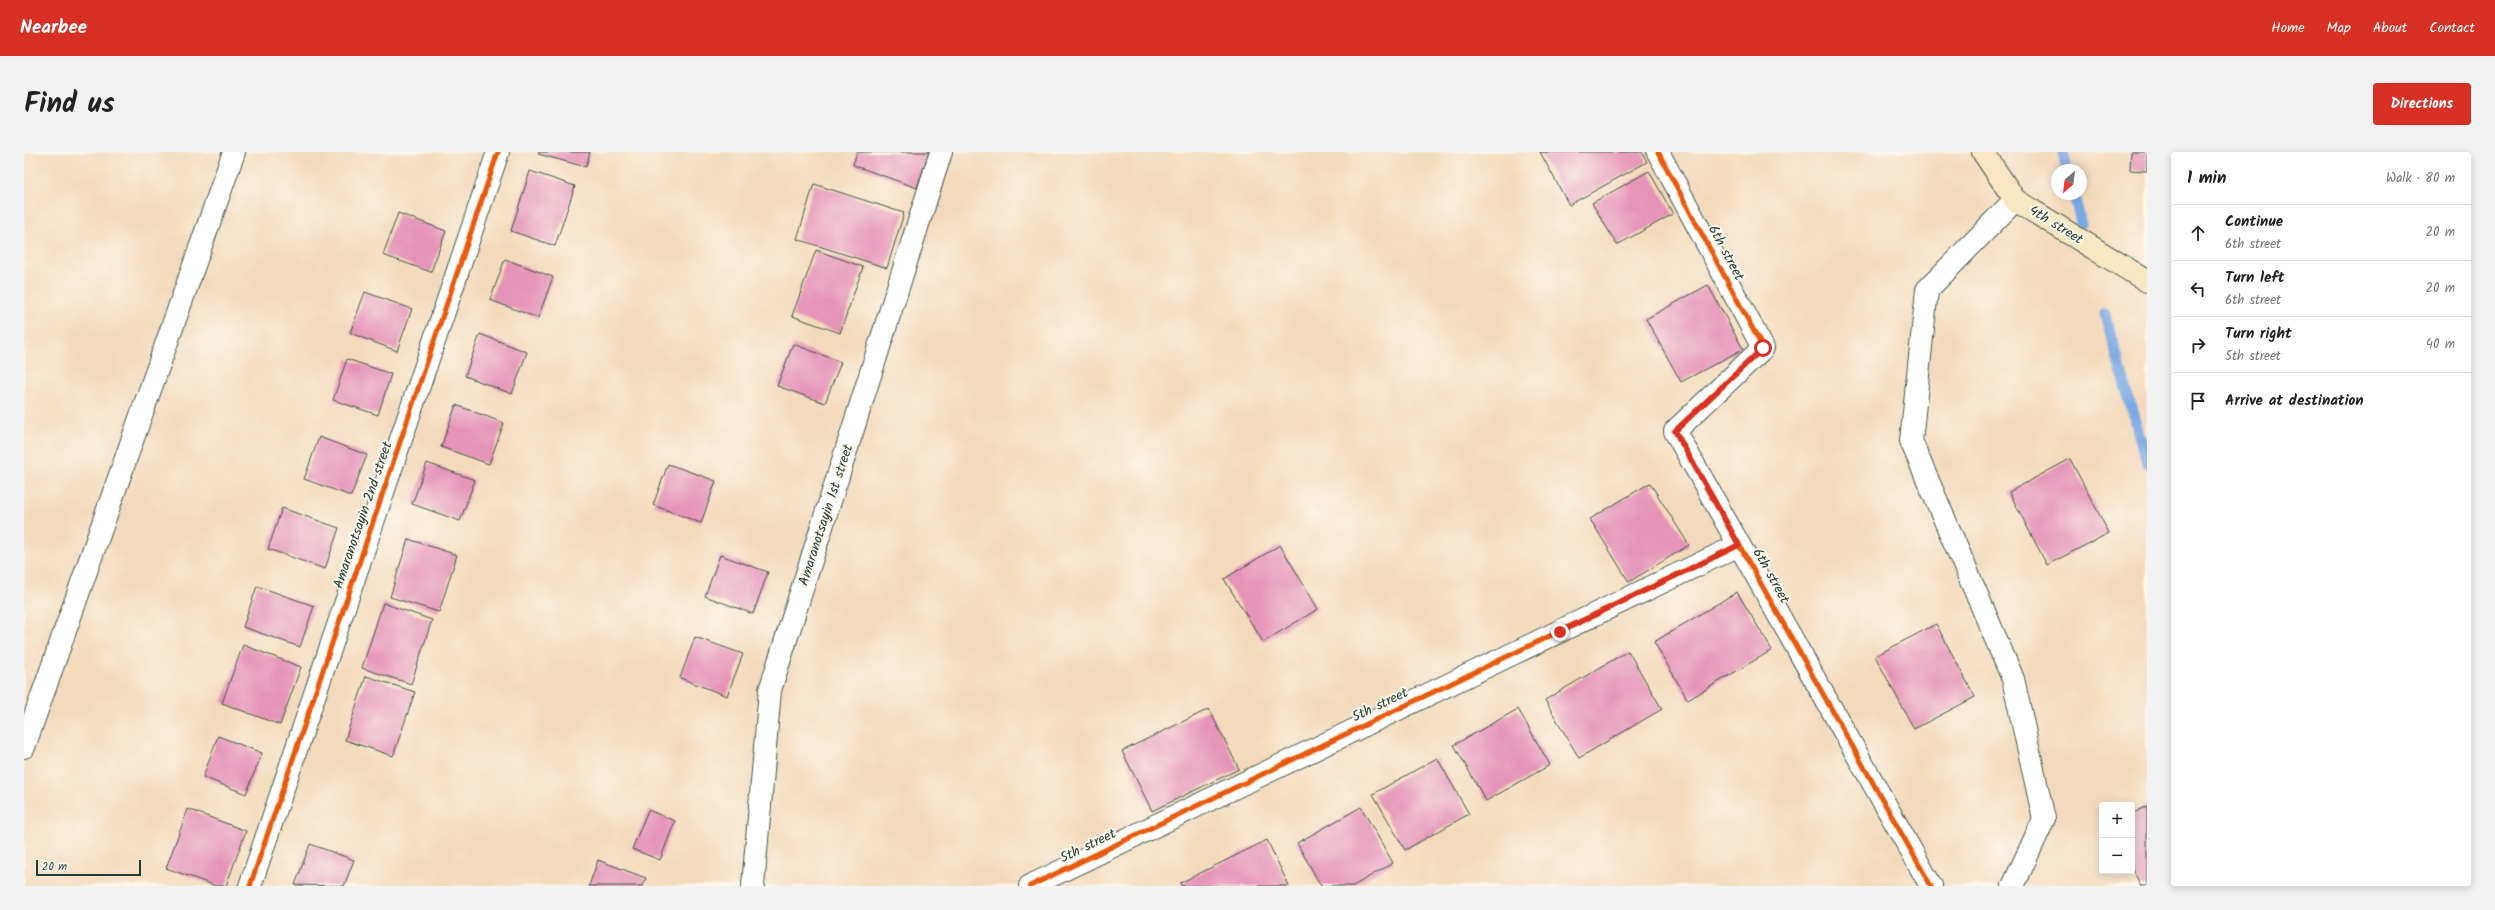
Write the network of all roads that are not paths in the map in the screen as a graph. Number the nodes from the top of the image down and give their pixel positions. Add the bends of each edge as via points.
1 (234, 152) edge
2 (498, 152) edge
3 (941, 152) edge
4 (1658, 152) edge
5 (1983, 152) edge
6 (2015, 200) junction
7 (2147, 281) edge
8 (1739, 545) junction
9 (24, 747) edge
10 (250, 886) edge
11 (753, 886) edge
12 (1030, 886) edge
13 (1931, 886) edge
14 (2013, 886) edge

1 - 9 street
2 - 10 street, Amaranotsayin 2nd street
3 - 11 street, Amaranotsayin 1st street via 770,690
4 - 8 street, 6th street via 1763,348 1675,431
5 - 6 main road, 4th street
6 - 7 main road, 4th street
6 - 14 street via 1927,290 1911,441 2013,679 2044,819
8 - 12 street, 5th street
8 - 13 street, 6th street

